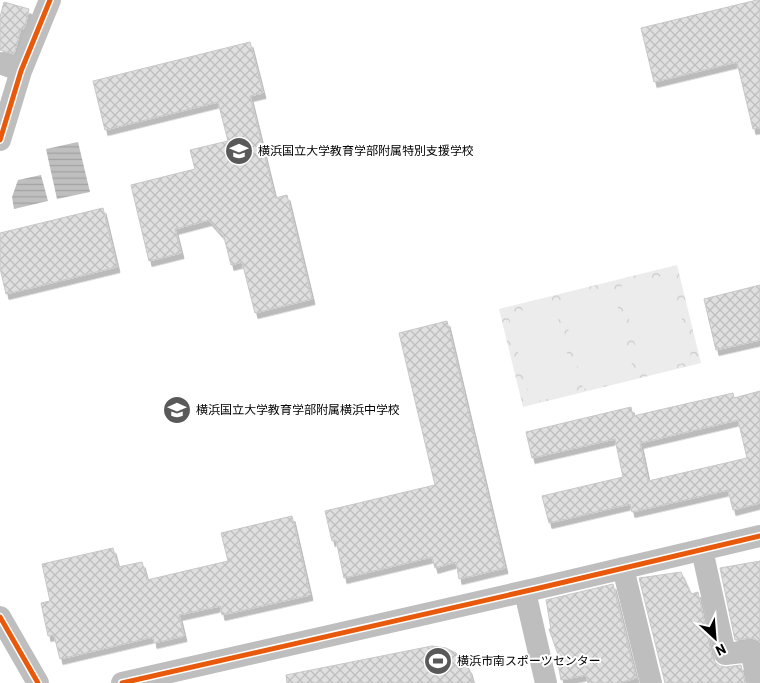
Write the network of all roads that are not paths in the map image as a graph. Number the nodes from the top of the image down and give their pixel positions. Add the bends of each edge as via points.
1 (50, 0) edge
2 (0, 63) edge
3 (21, 71) junction
4 (0, 140) edge
5 (760, 536) edge
6 (702, 550) junction
7 (623, 568) junction
8 (525, 592) junction
9 (0, 617) edge
10 (38, 683) edge
11 (122, 683) edge
12 (546, 683) edge
13 (651, 683) edge
14 (758, 683) edge

1 - 3 street
2 - 3 street
3 - 4 street
5 - 6 street
6 - 7 street
6 - 14 street via 725,654 751,651
7 - 8 street
7 - 13 street
8 - 11 street
8 - 12 street
9 - 10 street

